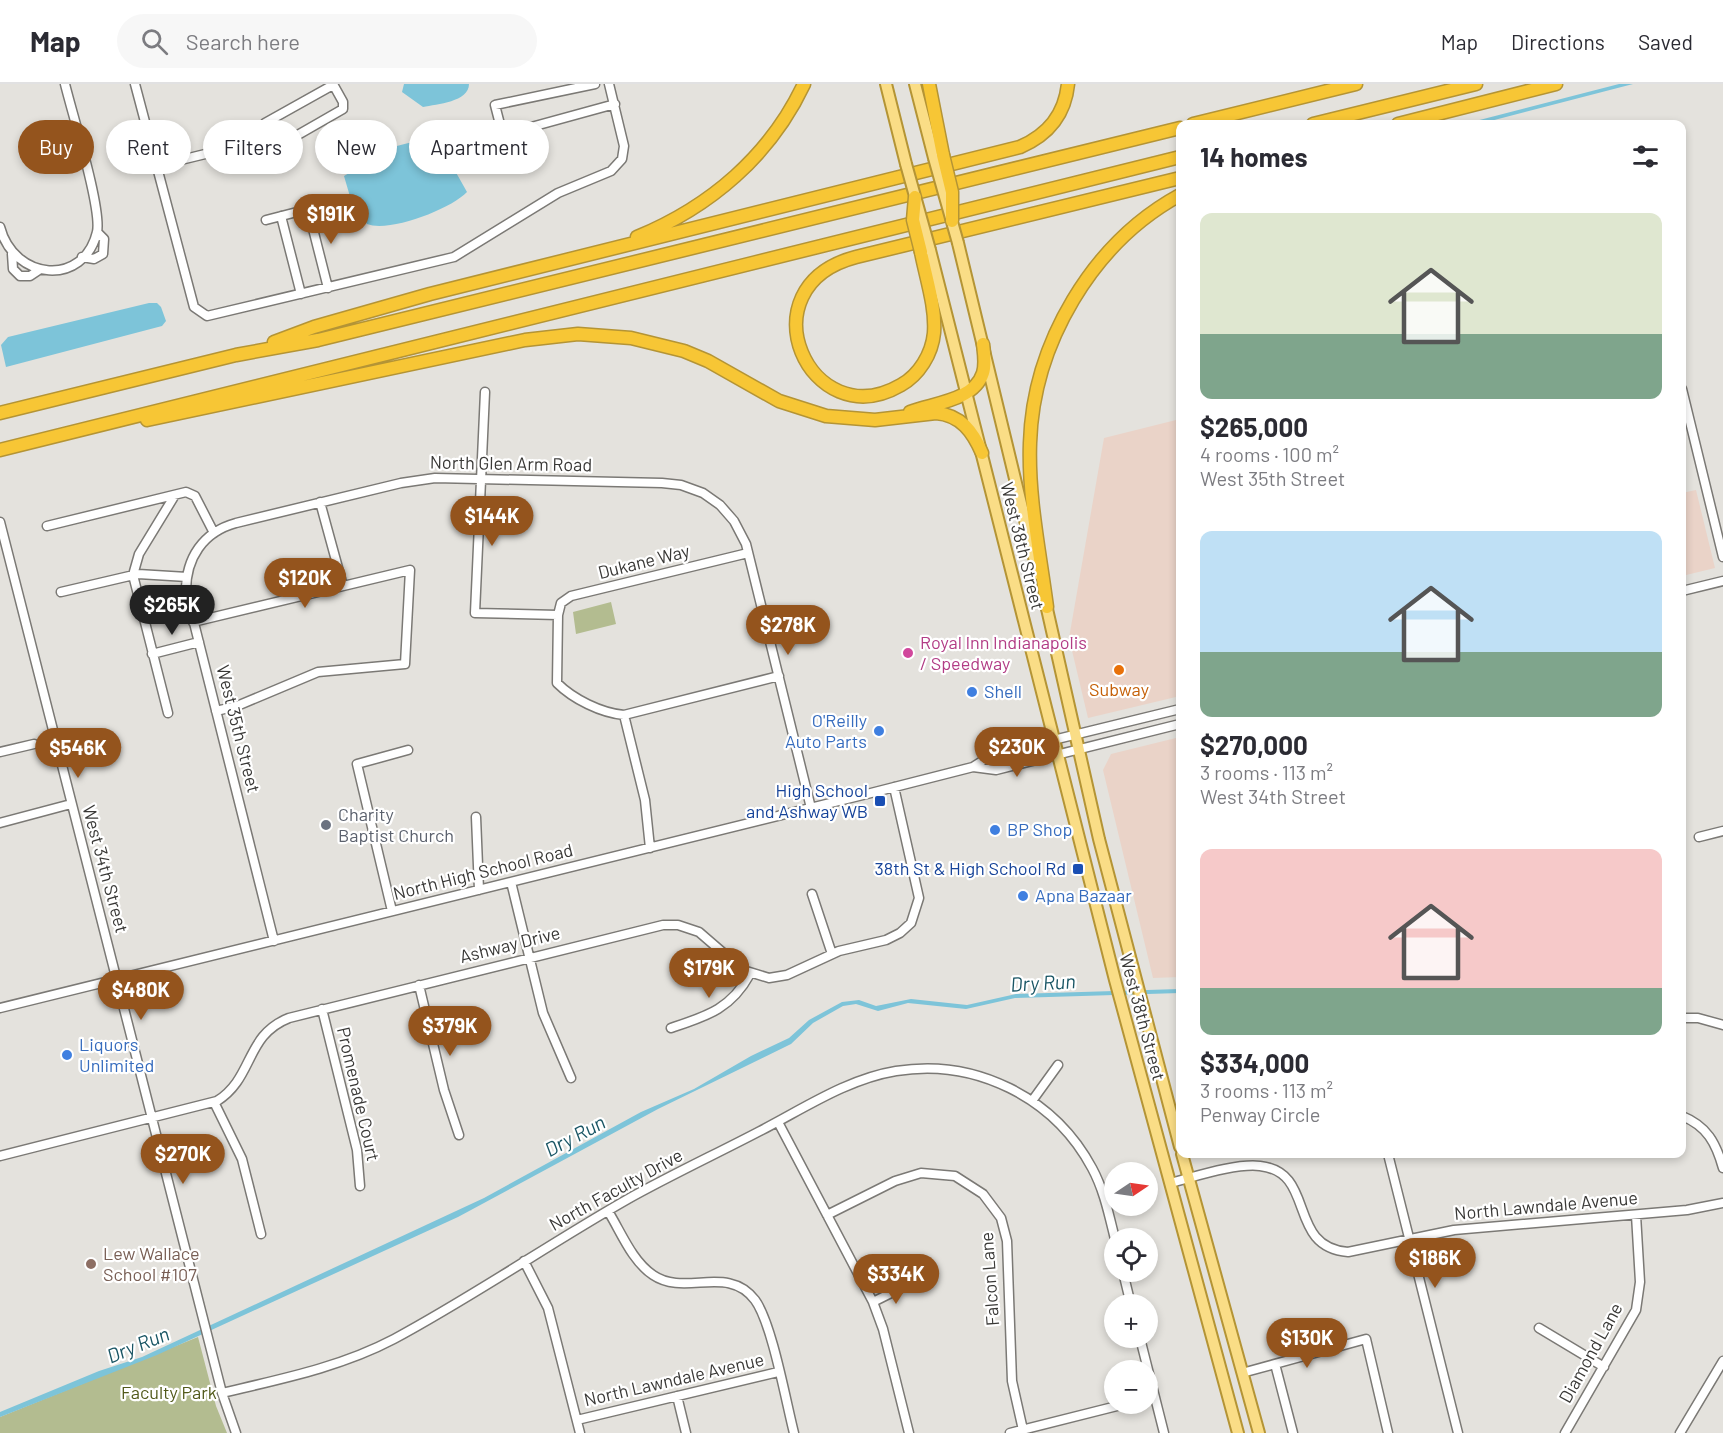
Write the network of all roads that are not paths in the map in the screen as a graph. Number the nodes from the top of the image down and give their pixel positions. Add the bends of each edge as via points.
1 (64, 84) edge
2 (135, 84) edge
3 (333, 84) edge
4 (596, 84) edge
5 (609, 84) edge
6 (804, 84) edge
7 (886, 84) edge
8 (915, 84) edge
9 (929, 84) edge
10 (1068, 84) edge
11 (1356, 84) edge
12 (1476, 84) edge
13 (1556, 84) edge
14 (615, 104) junction
15 (144, 120) edge
16 (270, 120) edge
17 (498, 120) edge
18 (1209, 120) edge
19 (1329, 120) edge
20 (1414, 120) edge
21 (549, 122) edge
22 (1176, 129) edge
23 (303, 132) edge
24 (938, 157) junction
25 (1176, 159) edge
26 (158, 174) edge
27 (1176, 179) edge
28 (915, 197) joint
29 (1176, 198) edge
30 (328, 204) dead end
31 (308, 209) junction
32 (281, 216) junction
33 (266, 220) dead end
34 (952, 221) joint
35 (0, 227) edge
36 (97, 232) junction
37 (925, 251) junction
38 (591, 253) junction
39 (82, 257) junction
40 (328, 288) junction
41 (301, 294) junction
42 (983, 344) junction
43 (236, 356) junction
44 (967, 392) junction
45 (484, 393) dead end
46 (1686, 405) edge
47 (0, 413) edge
48 (895, 418) junction
49 (45, 439) junction
50 (0, 450) edge
51 (982, 453) junction
52 (482, 480) junction
53 (175, 495) junction
54 (320, 502) junction
55 (0, 522) edge
56 (47, 526) dead end
57 (214, 533) junction
58 (748, 553) junction
59 (1723, 557) edge
60 (133, 575) junction
61 (187, 576) junction
62 (1723, 581) edge
63 (343, 586) junction
64 (1686, 590) edge
65 (61, 592) dead end
66 (1047, 607) junction
67 (558, 615) junction
68 (193, 622) junction
69 (199, 642) junction
70 (152, 654) junction
71 (779, 676) junction
72 (1176, 709) edge
73 (216, 711) junction
74 (168, 713) dead end
75 (624, 715) junction
76 (1176, 725) edge
77 (1076, 734) junction
78 (1054, 740) junction
79 (34, 744) dead end
80 (1077, 749) junction
81 (408, 750) dead end
82 (0, 752) edge
83 (1058, 754) junction
84 (973, 767) junction
85 (894, 788) junction
86 (71, 804) junction
87 (811, 808) junction
88 (476, 817) dead end
89 (0, 823) edge
90 (1723, 831) edge
91 (1699, 837) dead end
92 (650, 848) junction
93 (511, 882) junction
94 (479, 890) junction
95 (812, 894) dead end
96 (392, 911) junction
97 (274, 941) junction
98 (832, 954) junction
99 (530, 957) junction
100 (750, 974) junction
101 (117, 979) junction
102 (419, 985) junction
103 (0, 1008) edge
104 (322, 1009) junction
105 (1686, 1018) edge
106 (1723, 1025) edge
107 (671, 1028) dead end
108 (1058, 1065) dead end
109 (571, 1078) dead end
110 (1032, 1101) junction
111 (214, 1102) junction
112 (1686, 1118) edge
113 (153, 1119) junction
114 (778, 1122) junction
115 (1176, 1132) edge
116 (459, 1135) dead end
117 (0, 1156) edge
118 (1183, 1158) edge
119 (1389, 1158) edge
120 (1723, 1168) edge
121 (1189, 1178) junction
122 (1170, 1183) junction
123 (360, 1186) dead end
124 (1723, 1203) edge
125 (608, 1211) junction
126 (827, 1215) junction
127 (1636, 1215) junction
128 (1112, 1228) edge
129 (261, 1234) dead end
130 (1409, 1238) junction
131 (524, 1261) junction
132 (907, 1285) dead end
133 (873, 1302) junction
134 (1539, 1328) dead end
135 (1723, 1361) edge
136 (1275, 1364) junction
137 (1604, 1367) junction
138 (778, 1372) junction
139 (1242, 1373) junction
140 (222, 1393) junction
141 (677, 1396) junction
142 (1104, 1409) edge
143 (1157, 1414) edge
144 (577, 1420) junction
145 (1023, 1430) junction
146 (236, 1433) edge
147 (580, 1433) edge
148 (686, 1433) edge
149 (794, 1433) edge
150 (909, 1433) edge
151 (1010, 1433) edge
152 (1164, 1433) edge
153 (1238, 1433) edge
154 (1259, 1433) edge
155 (1293, 1433) edge
156 (1388, 1433) edge
157 (1458, 1433) edge
158 (1565, 1433) edge
159 (1680, 1433) edge

1 - 36 street via 97,213
2 - 15 street
3 - 16 street
3 - 23 street via 343,109
4 - 17 street via 495,105
5 - 14 street
6 - 38 highway via 768,143 710,198 649,232
7 - 28 main road, bridge
8 - 24 main road
9 - 24 highway
10 - 38 highway via 1064,105 1053,123 1044,134 1020,147
11 - 18 highway
12 - 19 highway
13 - 20 highway
14 - 21 street
14 - 40 street via 624,142 622,159 611,171 558,193 457,255
22 - 43 highway via 318,340
24 - 34 highway, bridge via 952,192
25 - 49 highway
26 - 41 street via 194,307 201,315
27 - 37 highway via 830,266 806,290 796,316 800,350 819,379 843,392 870,396 897,388 918,371 931,347 934,326
28 - 37 highway, bridge via 913,220
29 - 66 highway via 1126,235 1089,276 1063,317 1045,360 1035,401 1030,453
30 - 31 street
31 - 32 street
31 - 40 street
32 - 33 street
32 - 41 street
34 - 42 main road, West 38th Street, bridge
35 - 39 street via 12,254 39,270 61,269
36 - 39 street
36 - 39 street via 105,239 103,254 94,260
37 - 44 main road, West 38th Street
38 - 43 highway via 314,327
40 - 41 street
42 - 44 highway via 983,374
42 - 66 main road, West 38th Street
43 - 47 highway
44 - 48 highway
44 - 51 main road, West 38th Street
45 - 52 street
46 - 59 street
48 - 49 highway via 851,420 814,413 779,401 684,351 631,338 564,335
48 - 51 highway via 936,413 954,418 972,432
49 - 50 highway
51 - 78 main road, West 38th Street
52 - 54 street, North Glen Arm Road via 420,480
52 - 58 street, North Glen Arm Road via 674,484 711,497 732,518
52 - 67 street via 476,613
53 - 56 street
53 - 57 street via 192,493
53 - 60 street via 139,554
54 - 57 street, North Glen Arm Road via 231,524
54 - 63 street
55 - 86 street, West 34th Street
57 - 61 street, West 35th Street via 194,553
58 - 67 street, Dukane Way via 571,596 561,603
58 - 71 street, North Glen Arm Road
60 - 61 street
60 - 65 street
60 - 70 street
61 - 68 street, West 35th Street
62 - 64 street
63 - 68 street
63 - 73 street via 410,570 405,663 318,672
66 - 77 main road, West 38th Street
67 - 75 street via 557,683 568,694
68 - 69 street, West 35th Street
69 - 70 street
69 - 73 street, West 35th Street
70 - 74 street
71 - 75 street
71 - 87 street, North Glen Arm Road
72 - 77 street, North High School Road
73 - 97 street, West 35th Street
75 - 92 street via 645,800
76 - 80 street, North High School Road
77 - 78 street, North High School Road
77 - 80 main road, West 38th Street
78 - 83 main road, West 38th Street
78 - 84 street, North High School Road via 992,755
79 - 82 street
80 - 83 street, North High School Road
80 - 115 main road, West 38th Street
81 - 96 street via 357,764
83 - 84 street, North High School Road via 996,770
83 - 122 main road, West 38th Street
84 - 85 street, North High School Road
85 - 87 street, North High School Road
85 - 98 street via 919,887 916,913 908,926 893,937
86 - 89 street
86 - 101 street, West 34th Street
87 - 92 street, North High School Road
88 - 94 street
90 - 91 street
92 - 93 street, North High School Road
93 - 94 street, North High School Road
93 - 99 street
94 - 96 street, North High School Road
95 - 98 street
96 - 97 street, North High School Road
97 - 101 street, North High School Road
98 - 100 street via 783,976
99 - 100 street, Ashway Drive via 670,925 705,936
99 - 102 street, Ashway Drive
99 - 109 street via 549,1031
100 - 107 street via 725,1006
101 - 103 street, North High School Road
101 - 113 street, West 34th Street
102 - 104 street, Ashway Drive
102 - 116 street
104 - 111 street, Ashway Drive via 289,1018 269,1029 252,1049 238,1083
104 - 123 street, Promenade Court via 357,1150
105 - 106 street
108 - 110 street
110 - 114 street, North Faculty Drive via 982,1076 942,1069 908,1069 858,1081
110 - 128 street, North Faculty Drive via 1063,1128 1090,1164
111 - 113 street, Ashway Drive
111 - 129 street via 242,1159
112 - 120 street via 1709,1134
113 - 117 street, Ashway Drive
113 - 140 street, West 34th Street
114 - 125 street, North Faculty Drive
114 - 126 street
118 - 121 main road
119 - 130 street
121 - 122 street, North Lawndale Avenue
121 - 130 street, North Lawndale Avenue via 1248,1166 1270,1168 1292,1184 1310,1231 1329,1248 1352,1252
121 - 139 main road
122 - 153 main road, West 38th Street
124 - 127 street, North Lawndale Avenue
125 - 131 street, North Faculty Drive
125 - 138 street via 640,1263 657,1278 678,1284 719,1280 747,1292 762,1313
126 - 133 street
126 - 145 street, Falcon Lane via 921,1173 955,1176 983,1194 999,1215 1005,1233 1012,1381
127 - 130 street, North Lawndale Avenue via 1454,1230
127 - 137 street, Diamond Lane via 1639,1300
130 - 157 street
131 - 140 street, North Faculty Drive via 367,1352 324,1368
131 - 144 street via 549,1308
132 - 133 street
133 - 150 street
134 - 137 street
135 - 159 street
136 - 139 street
136 - 155 street
136 - 156 street via 1366,1339
137 - 158 street, Diamond Lane
138 - 141 street, North Lawndale Avenue
138 - 149 street
139 - 154 main road
140 - 146 street, West 34th Street
141 - 144 street, North Lawndale Avenue
141 - 148 street
142 - 145 street
143 - 152 street
144 - 147 street
145 - 151 street

